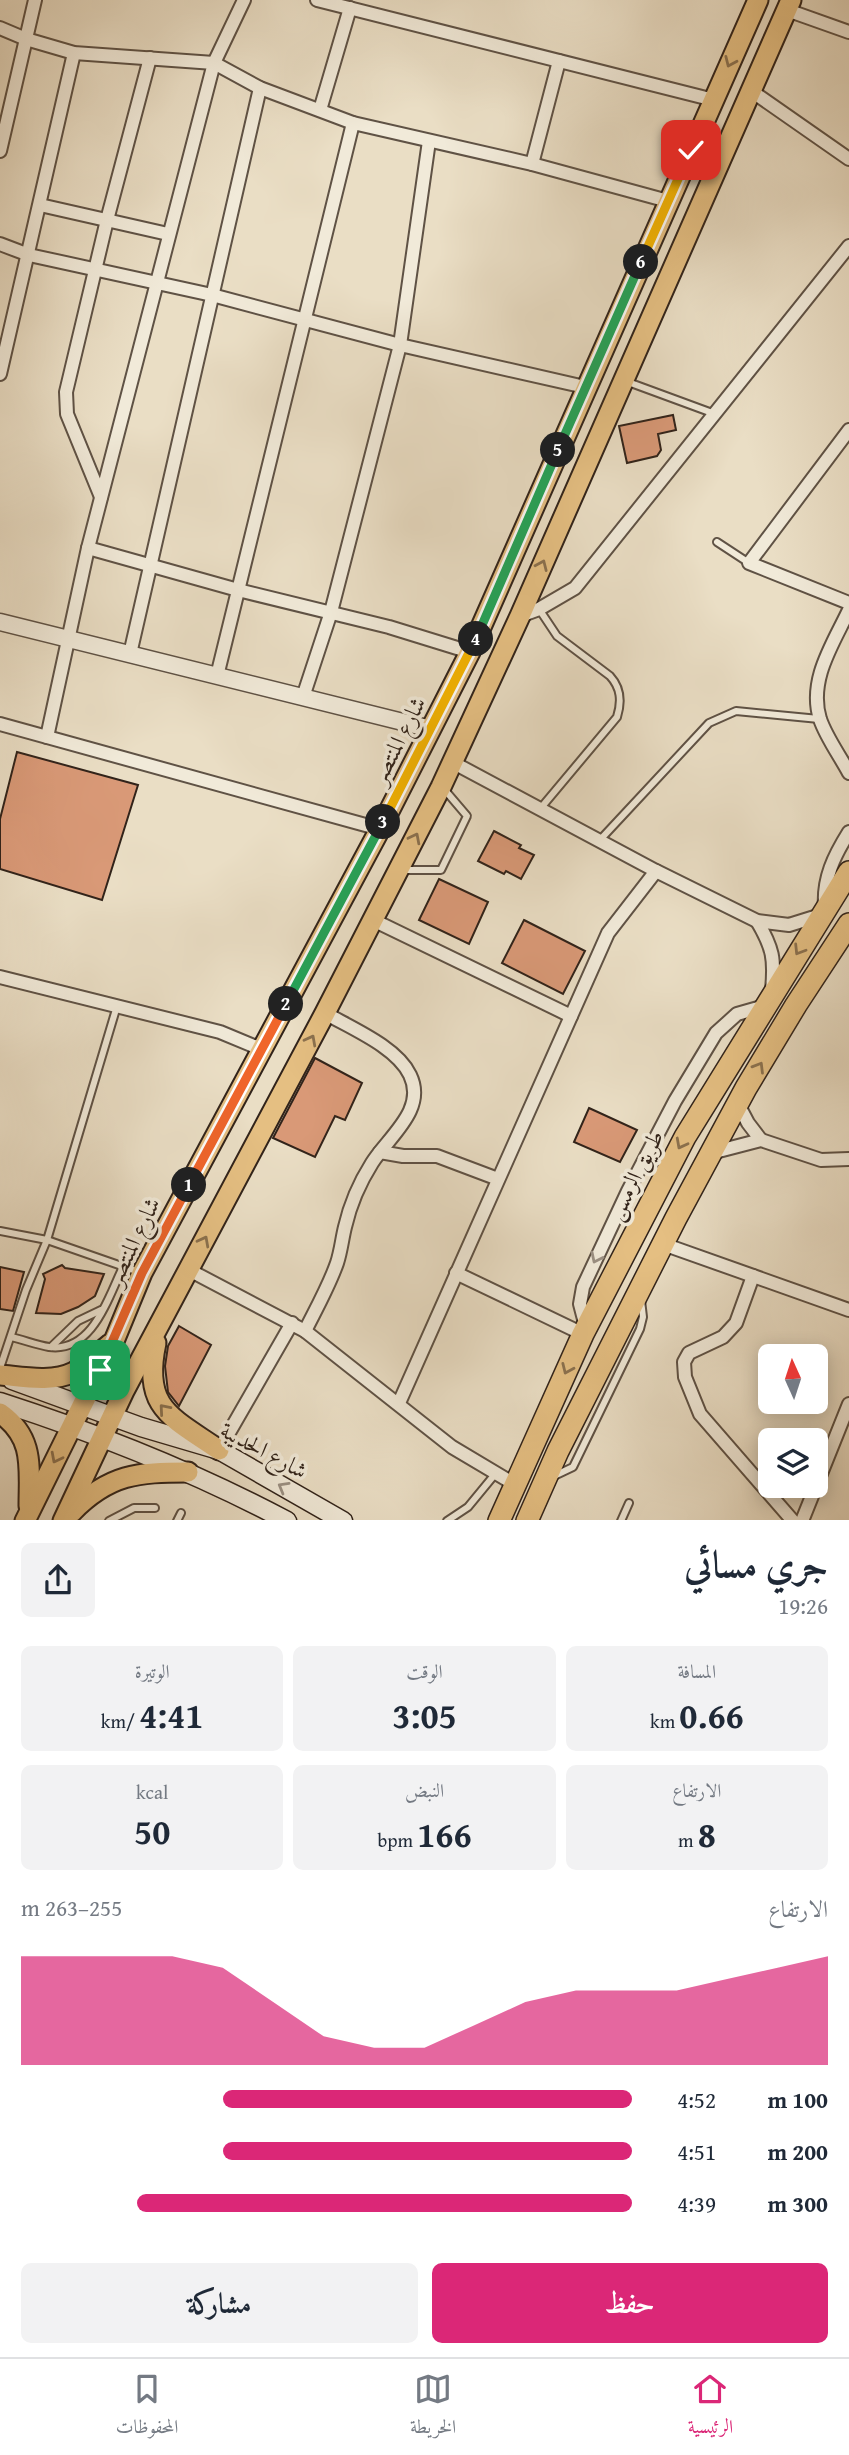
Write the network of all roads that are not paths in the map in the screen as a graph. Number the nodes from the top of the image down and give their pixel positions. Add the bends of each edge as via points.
1 (36, 0) edge
2 (244, 0) edge
3 (317, 0) edge
4 (758, 0) edge
5 (789, 5) edge
6 (350, 8) junction
7 (0, 28) edge
8 (849, 32) edge
9 (26, 39) junction
10 (74, 53) junction
11 (150, 58) junction
12 (559, 61) junction
13 (214, 63) junction
14 (260, 88) junction
15 (750, 89) junction
16 (713, 100) junction
17 (320, 110) junction
18 (353, 123) junction
19 (429, 141) junction
20 (0, 151) edge
21 (849, 159) edge
22 (532, 163) junction
23 (668, 201) junction
24 (40, 205) junction
25 (107, 220) junction
26 (168, 234) junction
27 (0, 244) edge
28 (849, 246) edge
29 (29, 255) junction
30 (96, 270) junction
31 (156, 283) junction
32 (212, 295) junction
33 (305, 320) junction
34 (400, 345) junction
35 (0, 374) edge
36 (622, 381) junction
37 (585, 387) junction
38 (715, 414) junction
39 (849, 430) edge
40 (101, 497) junction
41 (717, 542) dead end
42 (88, 548) junction
43 (749, 563) junction
44 (150, 566) junction
45 (238, 590) junction
46 (849, 603) edge
47 (539, 609) junction
48 (849, 610) edge
49 (331, 612) junction
50 (520, 616) junction
51 (0, 622) edge
52 (69, 639) junction
53 (470, 652) junction
54 (130, 654) junction
55 (217, 676) junction
56 (303, 697) junction
57 (820, 719) junction
58 (0, 724) edge
59 (431, 729) junction
60 (47, 737) junction
61 (452, 762) junction
62 (849, 773) edge
63 (442, 787) junction
64 (540, 809) junction
65 (380, 829) junction
66 (849, 832) edge
67 (599, 841) junction
68 (398, 870) junction
69 (656, 871) junction
70 (849, 872) edge
71 (823, 912) junction
72 (373, 920) junction
73 (757, 921) junction
74 (849, 924) edge
75 (0, 977) edge
76 (768, 1000) junction
77 (117, 1006) junction
78 (325, 1013) junction
79 (571, 1016) junction
80 (261, 1049) junction
81 (738, 1104) junction
82 (761, 1140) junction
83 (380, 1152) junction
84 (711, 1153) junction
85 (849, 1159) edge
86 (498, 1179) junction
87 (0, 1231) edge
88 (47, 1240) junction
89 (663, 1244) junction
90 (133, 1270) junction
91 (189, 1270) junction
92 (456, 1273) junction
93 (753, 1276) junction
94 (101, 1310) junction
95 (849, 1310) edge
96 (292, 1324) junction
97 (160, 1325) junction
98 (584, 1330) junction
99 (305, 1331) junction
100 (10, 1340) junction
101 (0, 1341) edge
102 (114, 1341) junction
103 (51, 1347) junction
104 (0, 1368) edge
105 (0, 1375) edge
106 (0, 1402) edge
107 (399, 1403) junction
108 (849, 1404) edge
109 (82, 1406) junction
110 (0, 1413) edge
111 (112, 1417) junction
112 (72, 1427) junction
113 (102, 1438) junction
114 (219, 1450) junction
115 (188, 1472) junction
116 (496, 1473) junction
117 (513, 1492) junction
118 (629, 1503) dead end
119 (155, 1508) dead end
120 (181, 1513) dead end
121 (27, 1516) edge
122 (528, 1519) edge
123 (64, 1520) edge
124 (111, 1520) edge
125 (178, 1520) edge
126 (285, 1520) edge
127 (341, 1520) edge
128 (448, 1520) edge
129 (483, 1520) edge
130 (499, 1520) edge
131 (621, 1520) edge
132 (792, 1520) edge
133 (802, 1520) edge

1 - 9 street
2 - 13 street
3 - 6 street
4 -> 16 main road, شارع المنتصر
5 - 8 street
5 - 15 main road
6 - 12 street
6 - 17 street
7 - 9 street
9 - 10 street
9 - 20 street
10 - 11 street
10 - 24 street
11 - 13 street
11 - 25 street
12 - 16 street
12 - 22 street
13 - 14 street
13 - 26 street
14 - 17 street
14 - 32 street
15 - 21 street
15 - 36 main road
16 - 23 main road, شارع المنتصر
17 - 18 street
18 - 19 street
18 - 33 street
19 - 22 street
19 - 34 street
22 - 23 street
23 - 37 main road, شارع المنتصر
24 - 25 street
24 - 29 street
25 - 26 street
25 - 30 street
26 - 31 street
27 - 29 street
28 - 38 street
29 - 30 street
29 - 35 street
30 - 31 street
30 - 40 street via 66,403
31 - 32 street
31 - 40 street
32 - 33 street
32 - 44 street
33 - 34 street
33 - 45 street
34 - 37 street
34 - 49 street
36 - 38 lane
50 -> 36 main road
37 - 53 main road, شارع المنتصر
38 - 47 street via 575,588
39 - 43 street
40 - 42 street
41 - 43 lane
42 - 44 street
42 - 52 street
43 - 46 street
44 - 45 street
44 - 54 street
45 - 49 street
45 - 55 street
47 - 50 street
47 - 64 lane via 556,636 617,683 621,706 617,717
48 - 57 street via 818,679
49 - 53 street
49 - 56 street
50 - 61 main road
51 - 52 street
52 - 54 street
52 - 60 street
53 - 59 main road, شارع المنتصر
54 - 55 street
55 - 56 street
56 - 59 street
57 - 62 street
57 - 67 lane via 744,711 722,715 709,723
58 - 60 street
59 - 65 main road, شارع المنتصر
60 - 65 street
61 - 63 main road
61 - 64 street
68 -> 63 main road
63 - 68 lane via 467,816 441,870
64 - 67 street
65 - 80 main road, شارع المنتصر
66 - 71 street via 830,868
67 - 69 street
68 - 72 main road
69 - 73 street
69 - 79 street via 608,933
70 - 71 highway, طريق الرمس
71 - 73 street via 789,925
71 -> 76 highway, طريق الرمس
72 - 78 main road
72 - 79 street
73 - 76 street via 771,944 775,964
81 -> 74 highway
75 - 77 street
76 -> 98 highway, طريق الرمس via 685,1137
77 - 80 street via 220,1032
77 - 88 lane
78 - 83 street via 387,1049 411,1076 408,1117
91 -> 78 main road
79 - 86 street
80 - 90 main road, شارع المنتصر
81 - 82 street
81 - 84 highway
82 - 84 street
82 - 85 street via 821,1160
83 - 86 street via 437,1156
83 - 99 street via 359,1187 336,1266
84 - 89 highway
86 - 92 street
87 - 88 lane
88 - 90 lane
88 - 100 lane
89 - 93 street
89 - 122 highway
90 - 94 lane
90 - 102 main road, شارع المنتصر
91 - 96 street
91 - 97 main road
92 - 98 street
92 - 107 street
93 - 95 street
93 - 132 street via 736,1323 723,1337 689,1353 685,1377 700,1414
94 - 103 lane via 78,1321
94 - 103 lane via 81,1339
96 - 99 street
96 - 114 street
97 - 111 main road
114 -> 97 main road via 171,1418 156,1399 151,1366
98 -> 117 highway, طريق الرمس
99 - 107 street
100 - 101 lane
100 - 103 lane
100 - 104 lane
102 - 105 main road via 62,1376
102 - 109 main road, شارع المنتصر
105 - 109 main road, شارع الحديبة
106 - 112 main road
107 - 116 street via 452,1447
108 - 133 street
109 - 111 main road, شارع الحديبة
109 - 112 main road, شارع المنتصر
110 - 121 main road via 14,1423 28,1449
111 - 113 main road
111 - 114 main road, شارع الحديبة
112 - 113 main road
112 -> 121 main road, شارع المنتصر
113 - 115 main road
113 - 123 main road
127 -> 114 main road, شارع الحديبة
115 - 123 main road via 130,1475 87,1496
115 - 126 main road
116 - 117 street
116 - 128 lane via 468,1507
117 - 129 highway
117 - 130 highway, طريق الرمس
118 - 131 lane
119 - 124 lane via 135,1508
120 - 125 lane

